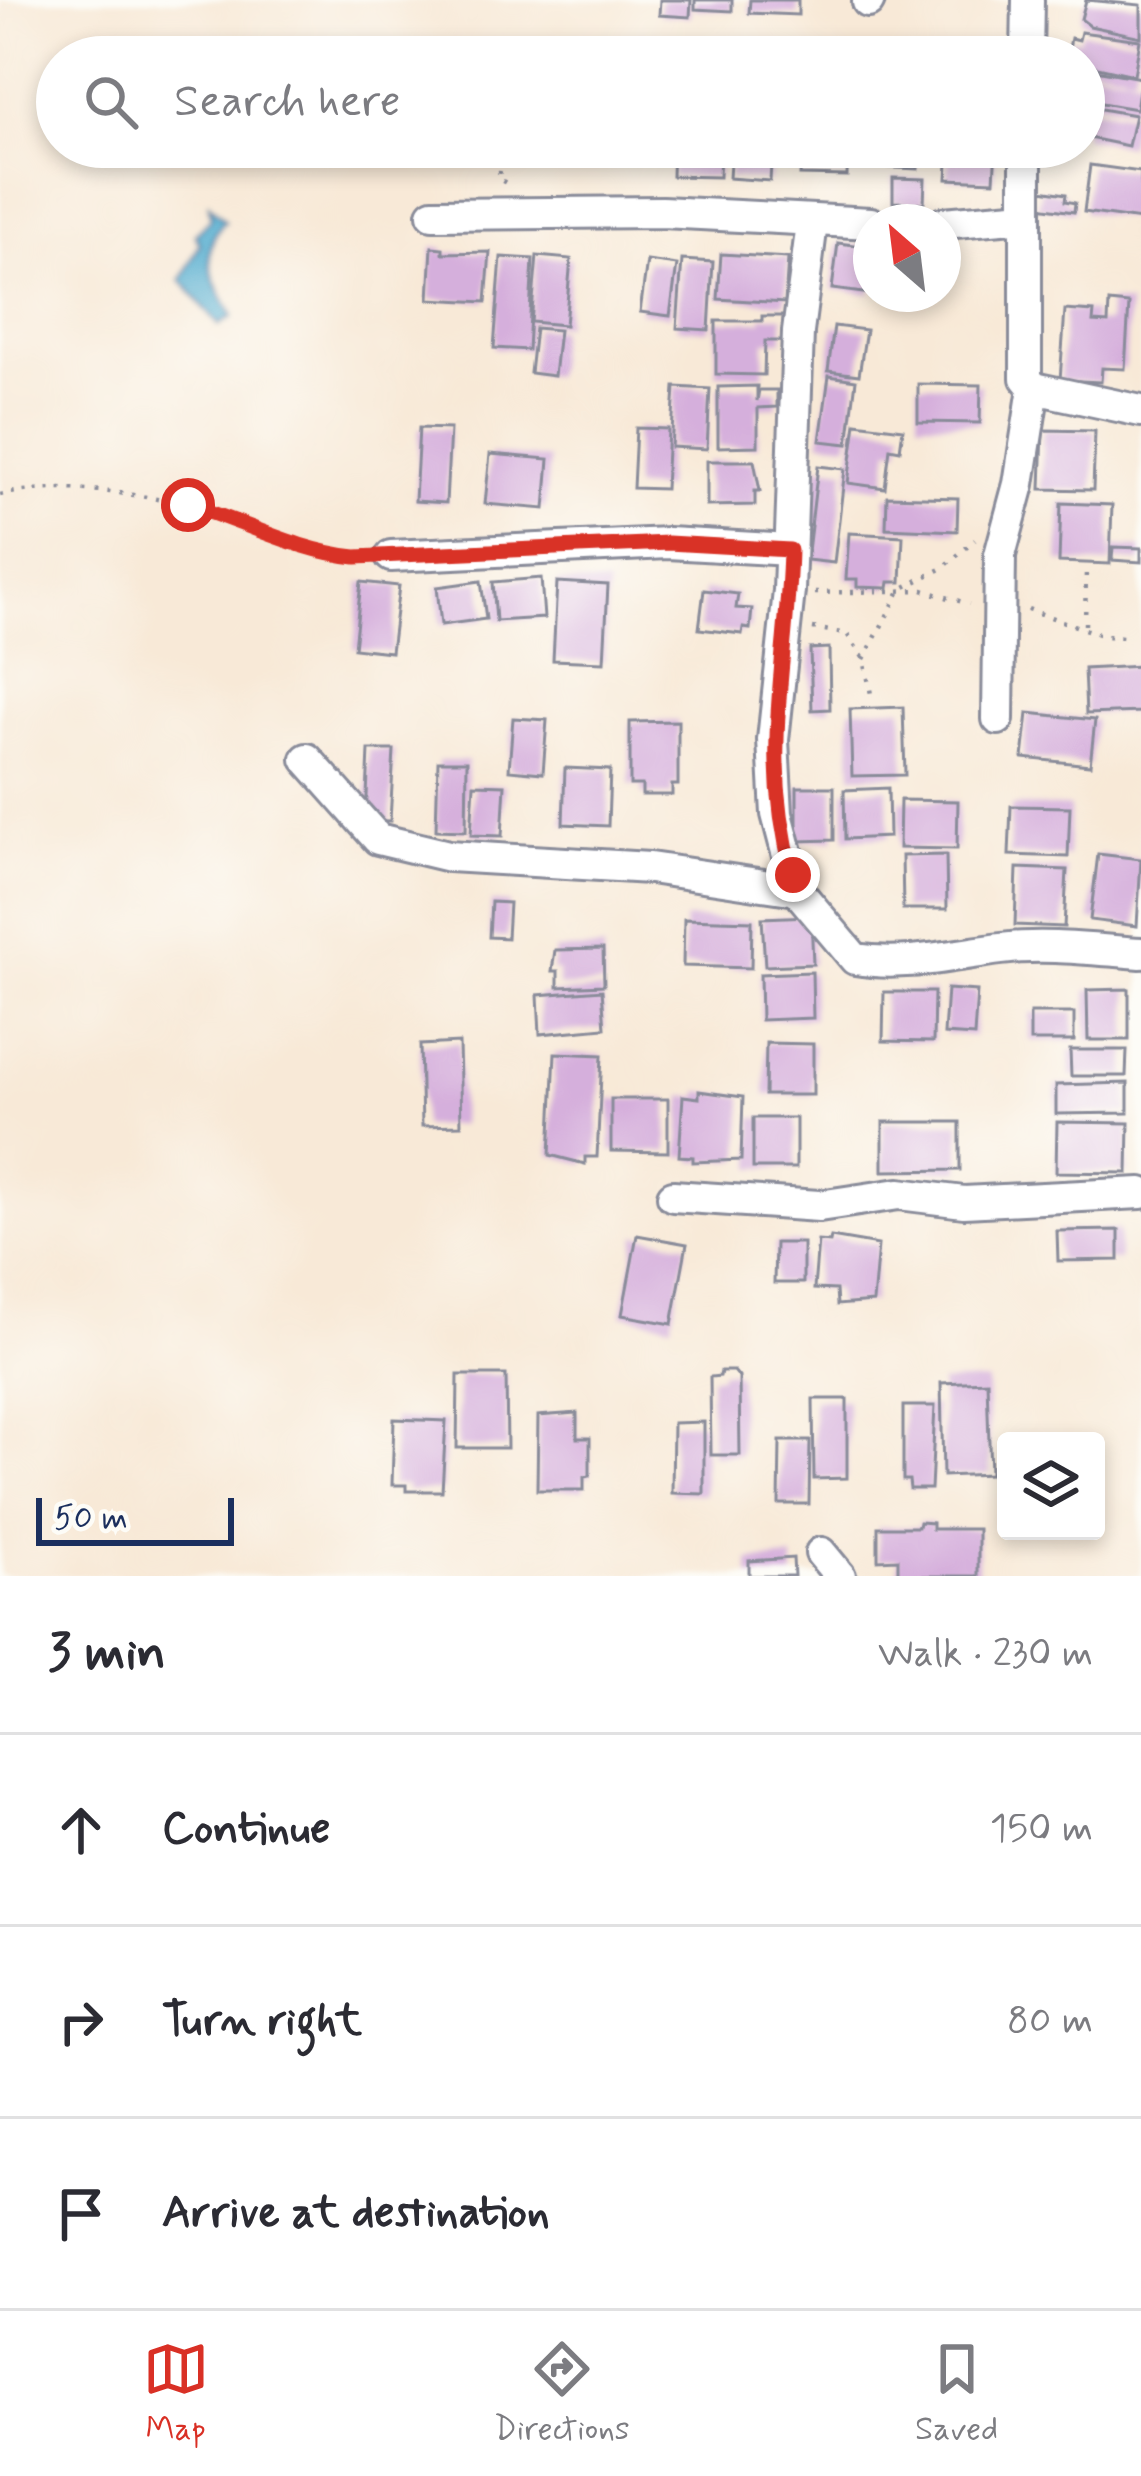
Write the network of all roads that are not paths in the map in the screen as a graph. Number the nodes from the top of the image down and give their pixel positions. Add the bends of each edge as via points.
1 (1028, 0) edge
2 (1028, 36) edge
3 (1027, 168) edge
4 (433, 214) dead end
5 (1026, 216) junction
6 (961, 221) edge
7 (853, 223) edge
8 (812, 224) junction
9 (1034, 388) junction
10 (1141, 411) edge
11 (790, 550) junction
12 (391, 556) road end
13 (998, 719) dead end
14 (307, 759) dead end
15 (793, 875) dead end
16 (1141, 953) edge
17 (1141, 1192) edge
18 (674, 1196) dead end

1 - 2 street
3 - 5 street
4 - 8 street via 662,212
5 - 6 street
5 - 9 street via 1026,378
7 - 8 street
8 - 11 street via 798,332
9 - 10 street
9 - 13 street via 997,602
11 - 12 street via 668,543
11 - 15 street via 773,740 777,814
14 - 16 street via 378,839 449,856 650,868 797,890 854,959 910,964 1003,949
17 - 18 street via 964,1202 899,1194 819,1206

